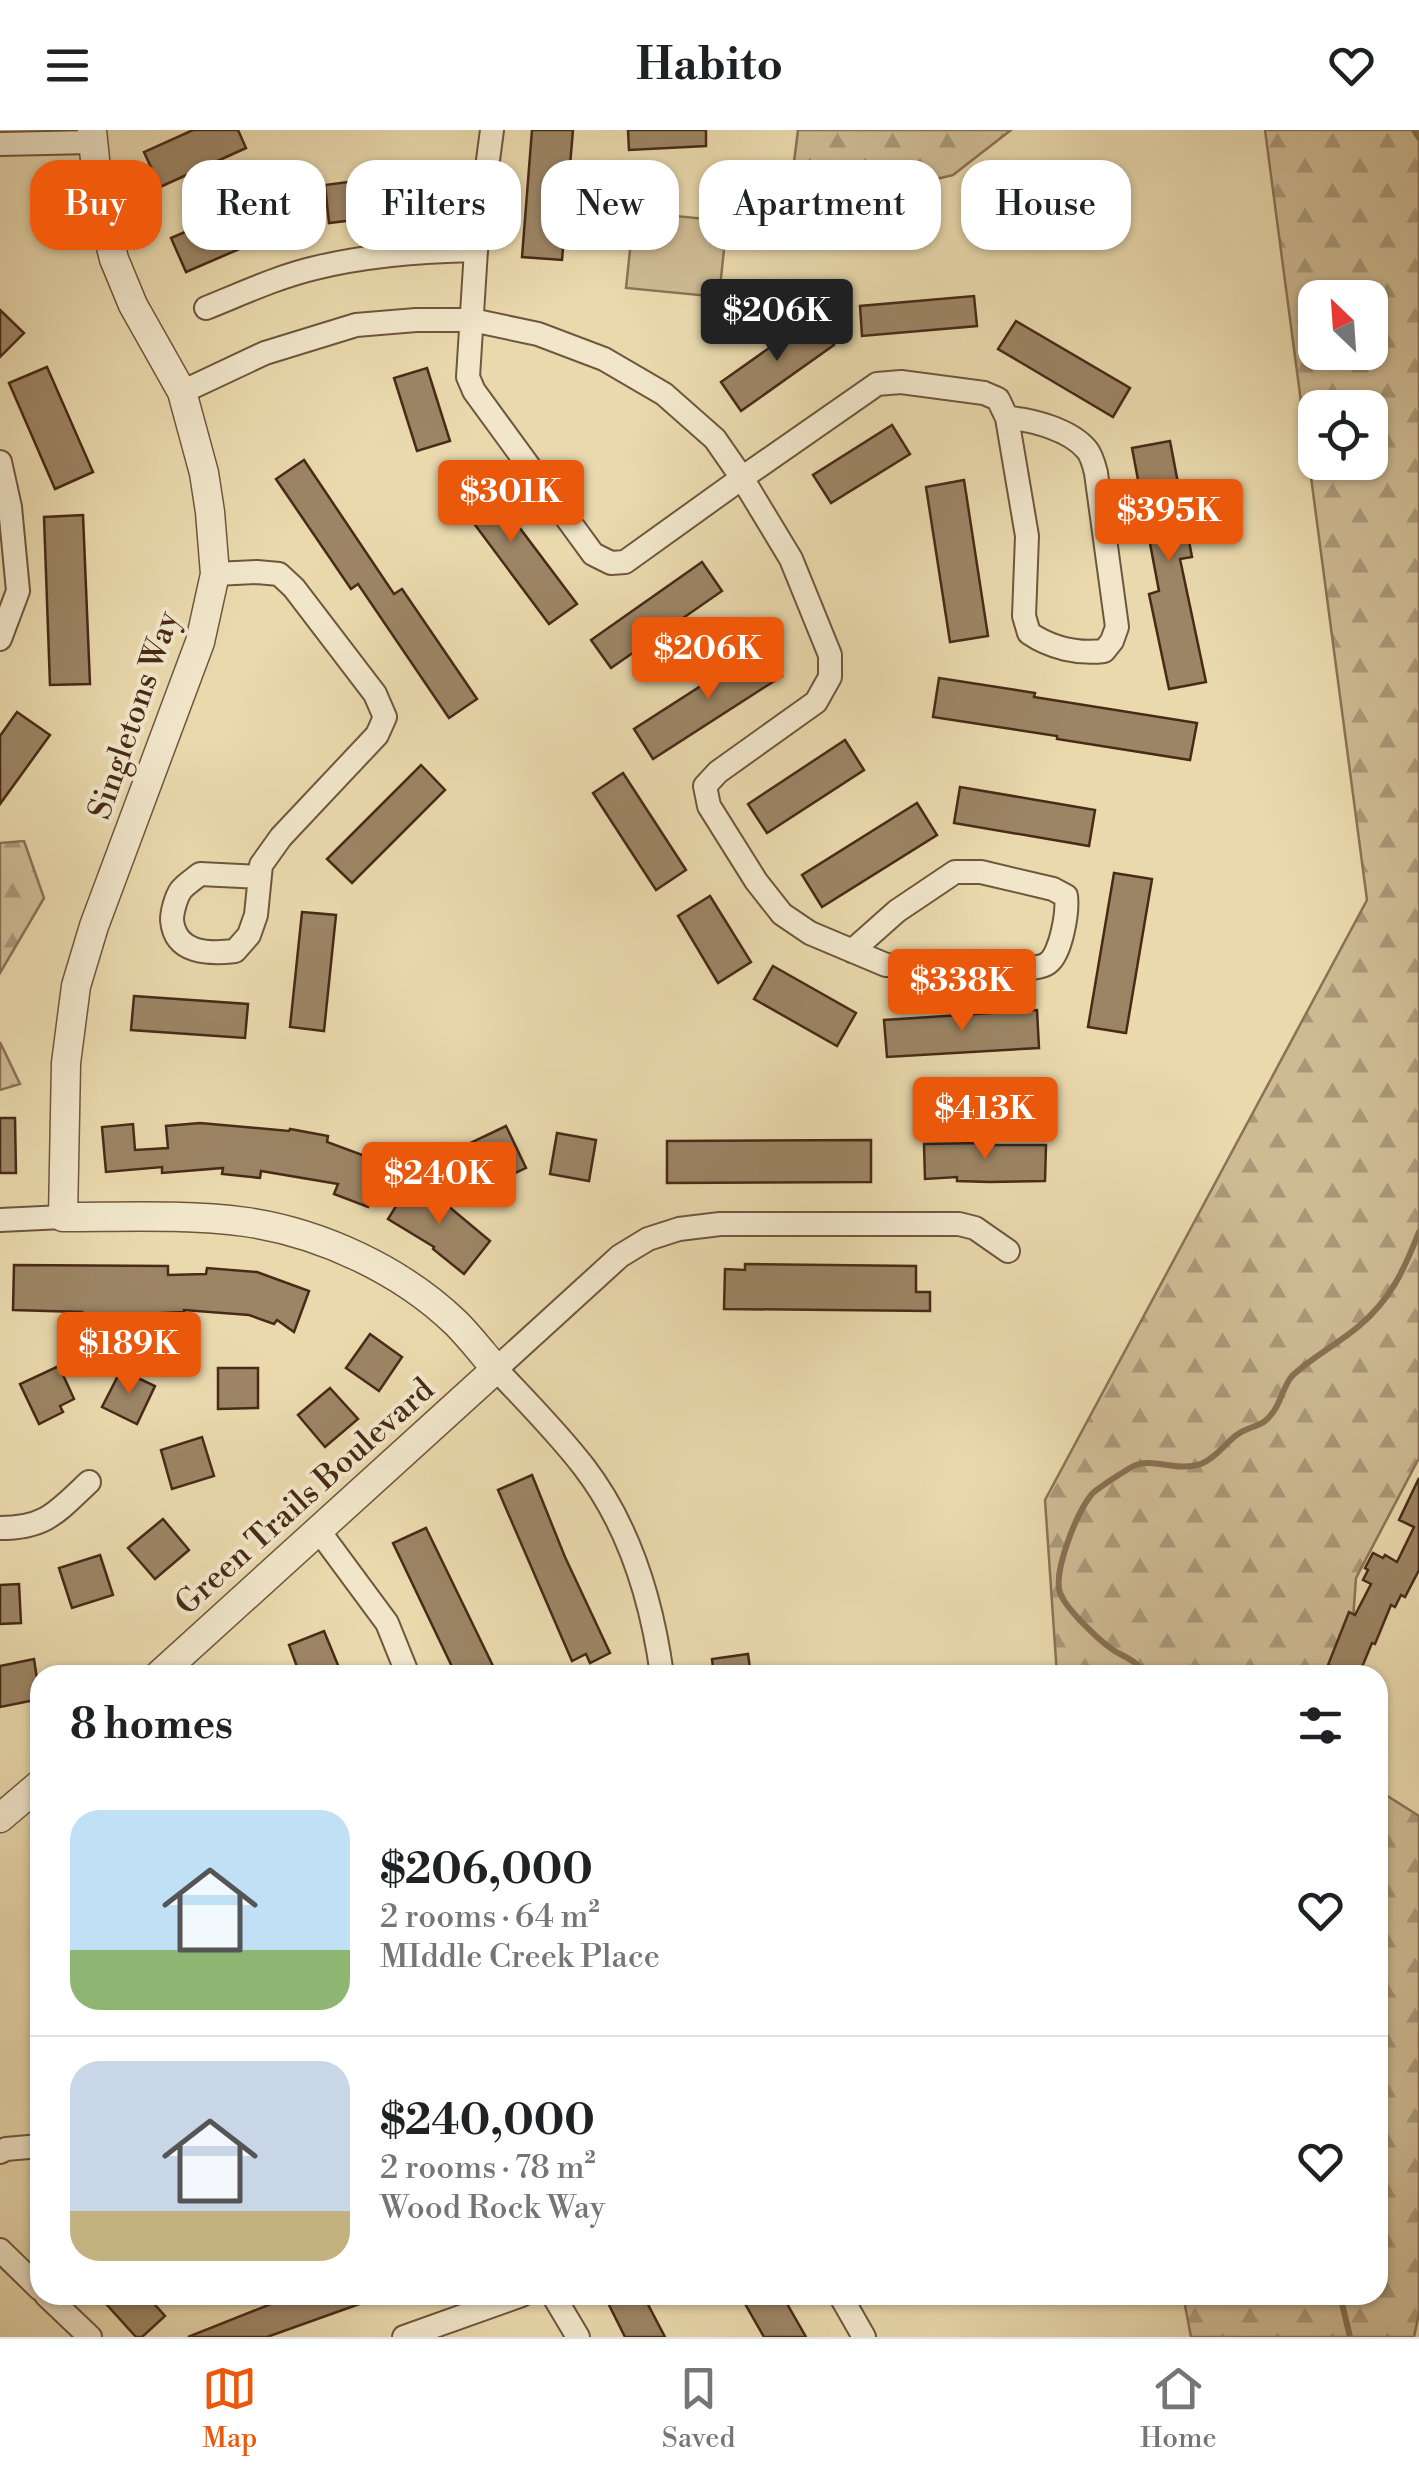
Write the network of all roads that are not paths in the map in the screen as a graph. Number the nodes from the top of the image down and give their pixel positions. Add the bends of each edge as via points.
1 (492, 130) edge
2 (92, 136) edge
3 (0, 144) edge
4 (488, 160) edge
5 (476, 250) joint
6 (206, 308) dead end
7 (472, 320) junction
8 (182, 392) junction
9 (1007, 418) junction
10 (0, 462) edge
11 (742, 478) junction
12 (215, 574) junction
13 (0, 640) edge
14 (260, 877) dead end
15 (852, 951) junction
16 (63, 1217) junction
17 (0, 1220) edge
18 (1008, 1251) dead end
19 (496, 1369) junction
20 (89, 1482) dead end
21 (0, 1528) edge
22 (319, 1531) junction
23 (170, 1665) edge
24 (404, 1665) edge
25 (660, 1665) edge
26 (30, 1792) edge
27 (0, 1818) edge
28 (30, 2147) edge
29 (0, 2152) edge
30 (0, 2250) edge
31 (30, 2279) edge
32 (56, 2305) edge
33 (494, 2305) edge
34 (559, 2305) edge
35 (846, 2305) edge
36 (90, 2337) edge
37 (406, 2337) edge
38 (578, 2337) edge
39 (864, 2337) edge

1 - 4 street
2 - 3 street
2 - 8 street, Singletons Way via 114,258
5 - 6 street via 370,256 312,268
5 - 7 street
7 - 8 street via 356,325 264,353
7 - 11 street via 538,334 604,359 664,394 715,439
7 - 11 street via 468,366 474,391 592,554 625,562
8 - 12 street, Singletons Way via 204,474
9 - 9 street via 1050,428 1090,452 1118,626 1104,651 1084,653 1028,634 1027,536
9 - 11 street via 998,400 984,392 878,384
10 - 13 street via 18,590
11 - 15 street via 791,559 830,655 830,677 816,702 704,786 734,848 782,914
12 - 14 street via 279,574 376,694 385,717 377,736 281,836
12 - 16 street, Singletons Way via 200,642 76,986 66,1063
15 - 15 street via 886,964 1045,966 1056,955 1066,896 981,872 955,872
16 - 17 street
16 - 19 street via 246,1222 319,1241 414,1290 456,1323
18 - 19 street via 960,1224 679,1228 620,1256
19 - 22 street, Green Trails Boulevard
19 - 25 street via 587,1470 616,1518 649,1604
20 - 21 street via 52,1517
22 - 23 street, Green Trails Boulevard
22 - 24 street via 386,1623
26 - 27 street
28 - 29 street
30 - 31 street
32 - 36 street
33 - 37 street
34 - 38 street
35 - 39 street

